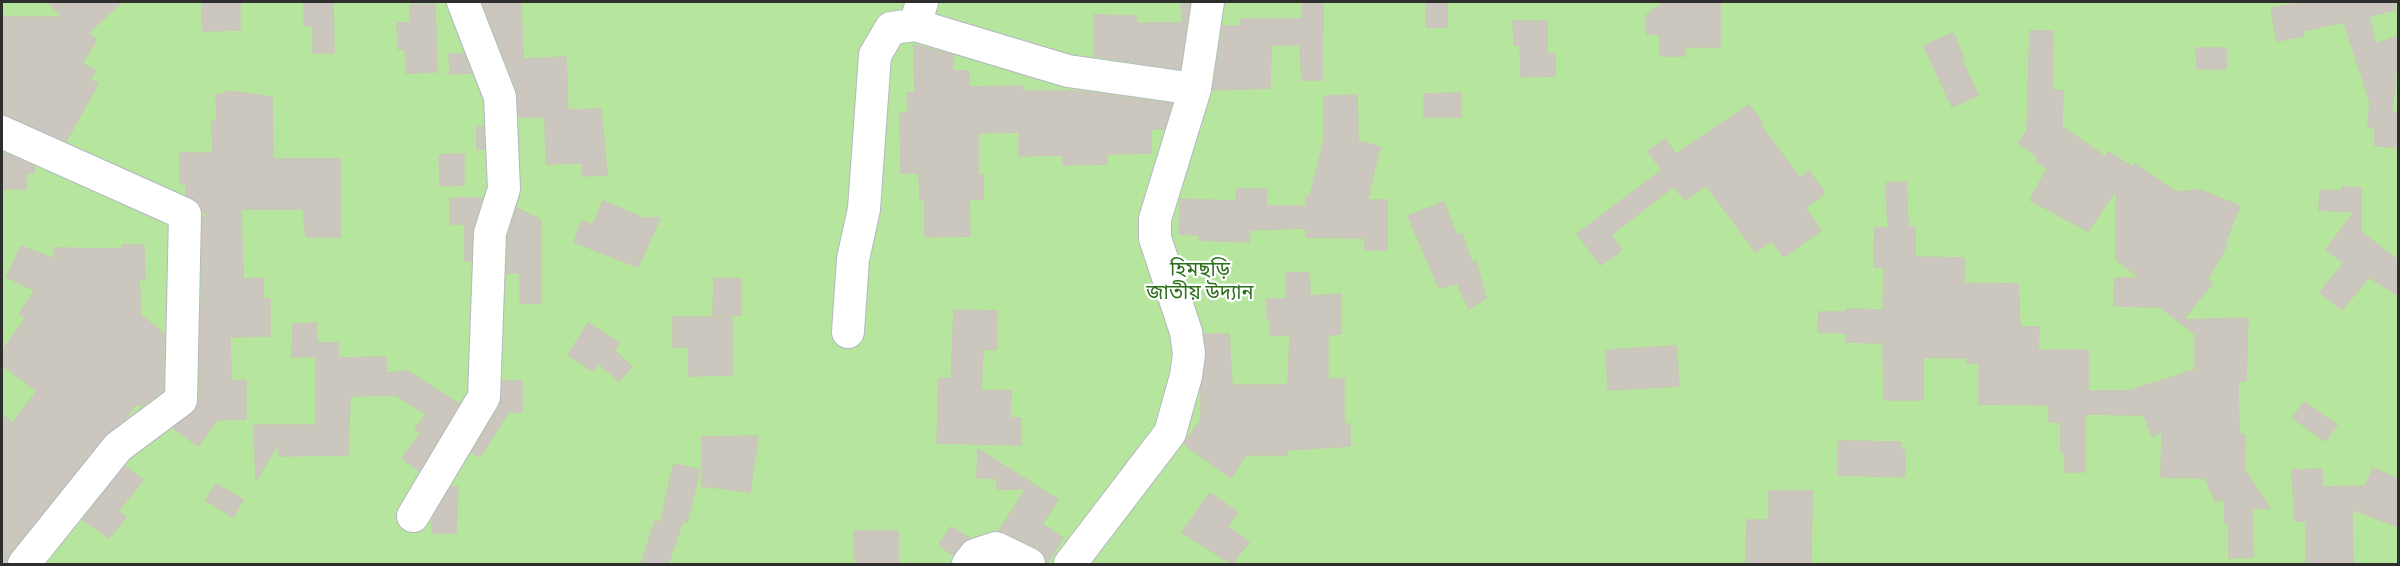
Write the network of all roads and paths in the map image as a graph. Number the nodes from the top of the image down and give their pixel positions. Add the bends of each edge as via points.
1 (463, 2) edge
2 (1208, 2) edge
3 (918, 13) edge
4 (1195, 89) junction
5 (2, 132) edge
6 (848, 332) dead end
7 (413, 516) dead end
8 (2, 557) edge
9 (14, 564) edge
10 (24, 564) edge
11 (968, 564) edge
12 (1029, 564) edge
13 (1070, 564) edge

1 - 7 street via 500,97 504,189 490,233 484,397
2 - 4 street
3 - 4 street via 1068,71
3 - 6 street via 891,28 875,55 864,208 852,259
4 - 13 street via 1155,219 1155,238 1186,332 1186,376 1170,434
5 - 10 street via 185,214 181,400 118,447
8 - 9 street
11 - 12 street via 975,555 996,548

